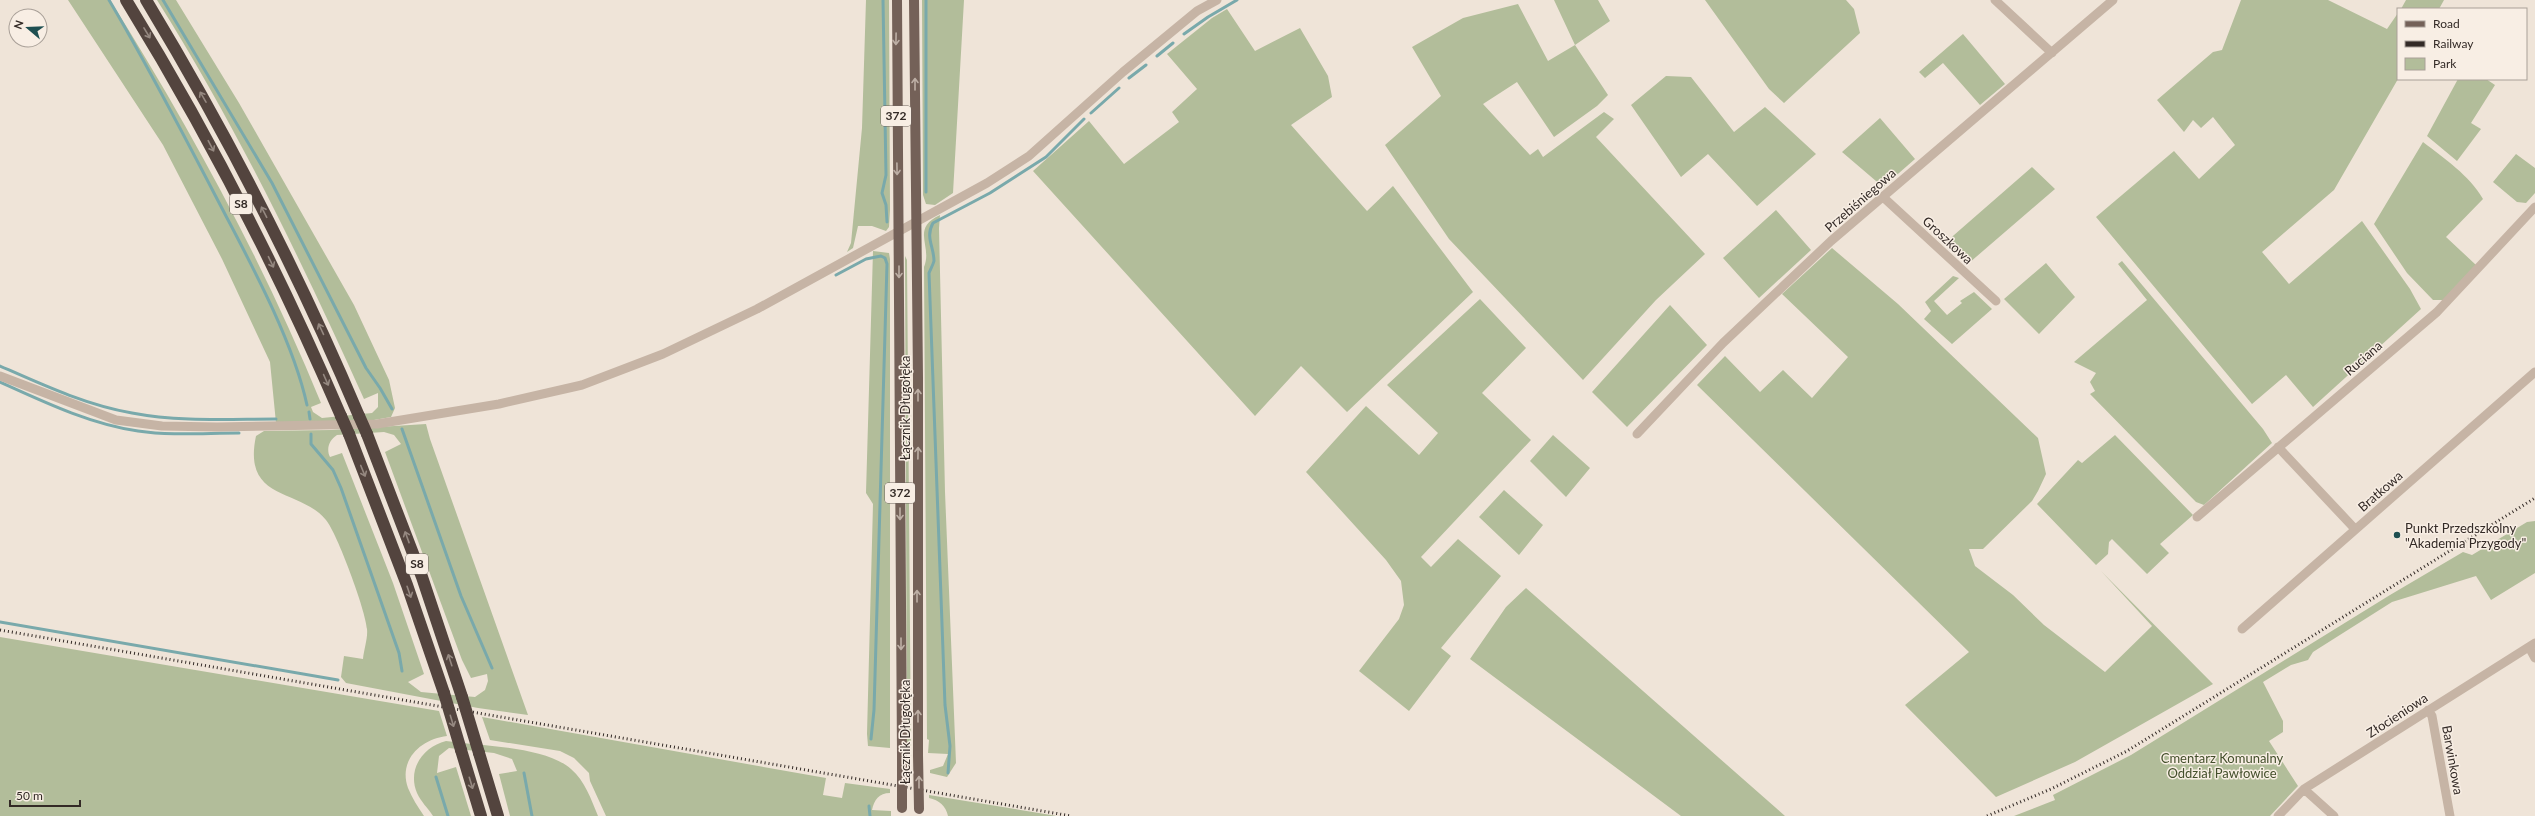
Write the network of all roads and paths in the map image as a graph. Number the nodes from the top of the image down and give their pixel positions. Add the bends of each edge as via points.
1 (126, 0) edge
2 (146, 0) edge
3 (897, 0) edge
4 (914, 0) edge
5 (1217, 0) edge
6 (1995, 0) edge
7 (2113, 0) edge
8 (2052, 53) junction
9 (1883, 197) junction
10 (2535, 207) edge
11 (916, 222) junction
12 (898, 233) junction
13 (1996, 301) dead end
14 (2535, 372) edge
15 (0, 376) edge
16 (1637, 434) dead end
17 (2278, 447) junction
18 (2196, 517) dead end
19 (2355, 529) junction
20 (2242, 629) dead end
21 (2532, 645) edge
22 (2535, 658) edge
23 (2428, 710) junction
24 (2304, 789) junction
25 (902, 812) edge
26 (919, 813) edge
27 (481, 816) edge
28 (498, 816) edge
29 (2278, 816) edge
30 (2334, 816) edge
31 (2450, 816) edge

1 -> 27 highway, S8, bridge via 231,183 300,324 349,434 402,570 444,693
28 -> 2 highway, S8, bridge via 422,577 367,434 318,322 269,221 204,99
3 -> 12 main road, Łącznik Długołęka / 372
11 -> 4 main road, Łącznik Długołęka / 372
5 - 11 street via 1197,11 1123,72 1029,156 987,184
6 - 8 street
7 - 8 street, Przebiśniegowa
8 - 9 street, Przebiśniegowa
9 - 13 street, Groszkowa
9 - 16 street, Przebiśniegowa via 1831,241 1723,343
10 - 17 street, Ruciana via 2437,312
11 - 12 street
26 -> 11 main road, Łącznik Długołęka / 372, bridge
12 - 15 street via 757,309 620,372 582,385 499,404 405,420 321,426 162,426 116,420
12 -> 25 main road, Łącznik Długołęka / 372, bridge
14 - 19 street, Bratkowa
17 - 18 street, Ruciana
17 - 19 street
19 - 20 street, Bratkowa
21 - 22 street
21 - 23 street, Złocieniowa
23 - 24 street, Złocieniowa
23 - 31 street, Barwinkowa via 2432,716
24 - 29 street, Złocieniowa
24 - 30 street

